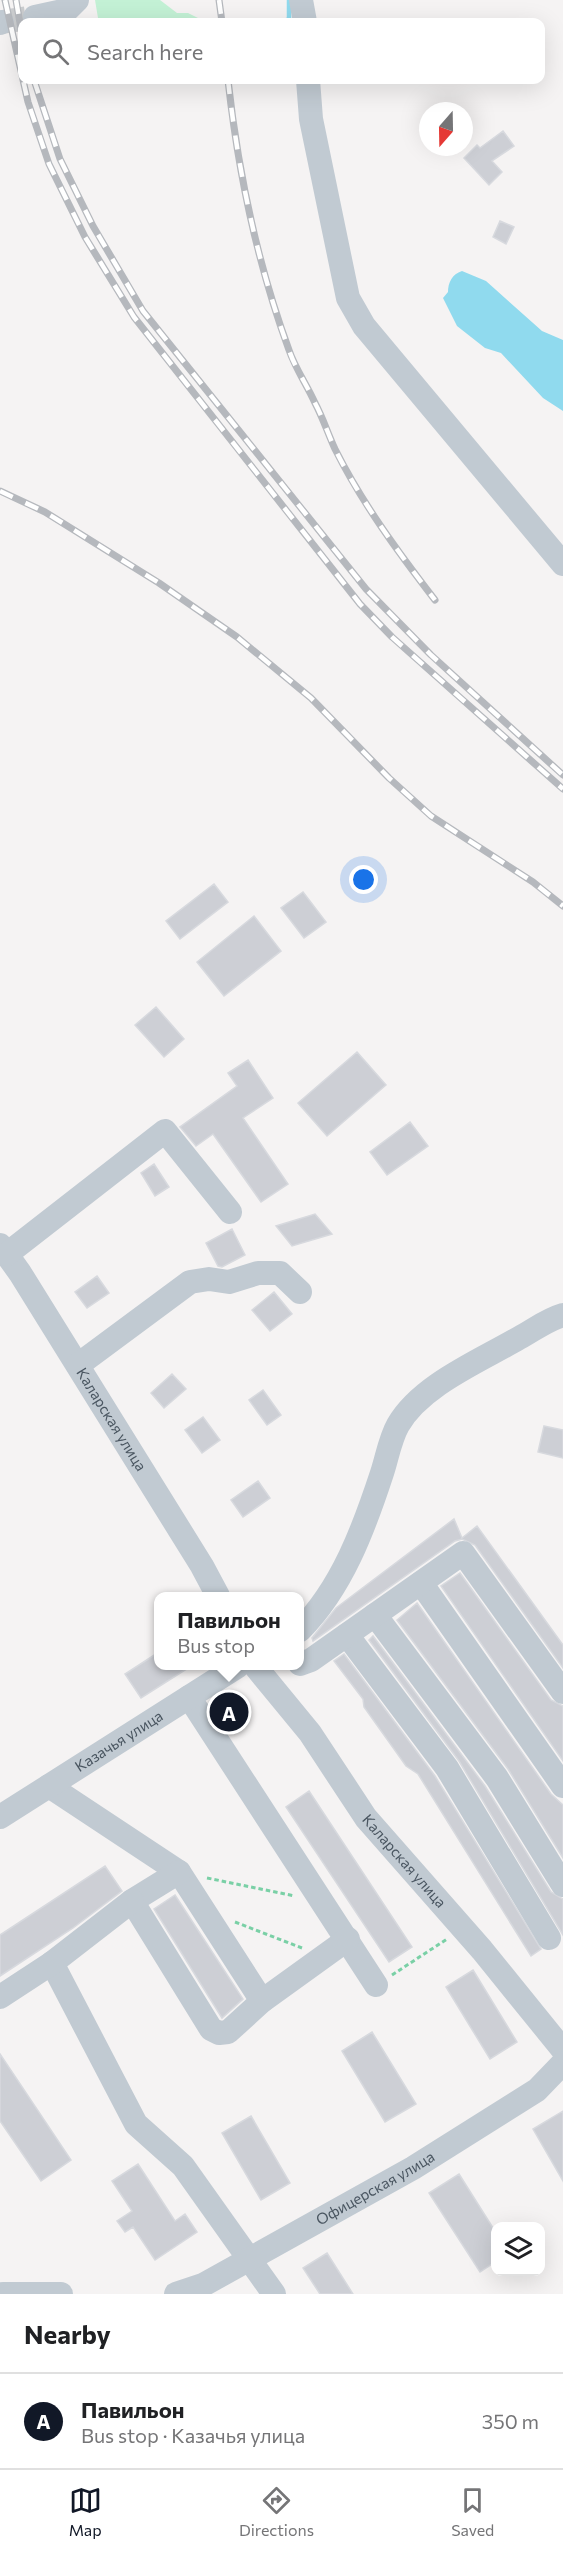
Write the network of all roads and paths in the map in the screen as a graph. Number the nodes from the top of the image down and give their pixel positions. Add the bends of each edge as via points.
1 (77, 0) edge
2 (300, 0) edge
3 (35, 16) dead end
4 (303, 18) edge
5 (308, 84) edge
6 (563, 564) edge
7 (230, 1212) dead end
8 (3, 1249) edge
9 (300, 1292) dead end
10 (563, 1315) edge
11 (78, 1365) junction
12 (420, 1583) junction
13 (216, 1592) edge
14 (375, 1615) junction
15 (304, 1625) edge
16 (347, 1635) junction
17 (304, 1663) edge
18 (230, 1670) edge
19 (259, 1670) edge
20 (563, 1692) edge
21 (189, 1697) junction
22 (49, 1786) junction
23 (563, 1786) edge
24 (0, 1818) edge
25 (179, 1872) junction
26 (563, 1884) edge
27 (132, 1901) junction
28 (323, 1902) junction
29 (205, 1911) junction
30 (463, 1928) junction
31 (549, 1938) dead end
32 (348, 1939) junction
33 (323, 1956) junction
34 (52, 1963) junction
35 (376, 1986) joint
36 (0, 1997) edge
37 (262, 2001) junction
38 (563, 2050) edge
39 (563, 2063) edge
40 (250, 2258) junction
41 (3, 2294) edge
42 (61, 2294) edge
43 (176, 2294) edge
44 (274, 2294) edge

1 - 3 street via 67,10
2 - 4 street
5 - 6 street via 311,118 348,298 364,326
7 - 8 street via 165,1131
8 - 11 street, Каларская улица
9 - 11 street via 280,1273 258,1273 229,1282 209,1278 190,1282
10 - 15 street via 484,1357 411,1407 397,1427 363,1530 323,1600
11 - 13 street, Каларская улица
12 - 14 street
12 - 20 street via 463,1553
12 - 23 street
14 - 16 street
14 - 26 street via 497,1779
16 - 17 street
16 - 31 street via 447,1768
18 - 21 street, Казачья улица
19 - 30 street, Каларская улица via 310,1733 366,1818
21 - 22 street, Казачья улица
21 - 28 street
22 - 24 street, Казачья улица
22 - 25 street
25 - 27 street
25 - 28 path
25 - 29 street
27 - 34 street
27 - 37 street via 211,2029 228,2032
28 - 32 street
29 - 33 path
29 - 37 street
30 - 35 path
30 - 38 street, Каларская улица
32 - 33 street
32 - 35 street
33 - 37 street
34 - 36 street
34 - 40 street via 136,2124 183,2166
39 - 40 street, Офицерская улица via 537,2090 413,2168
40 - 43 street, Офицерская улица via 202,2285
40 - 44 street
41 - 42 street

